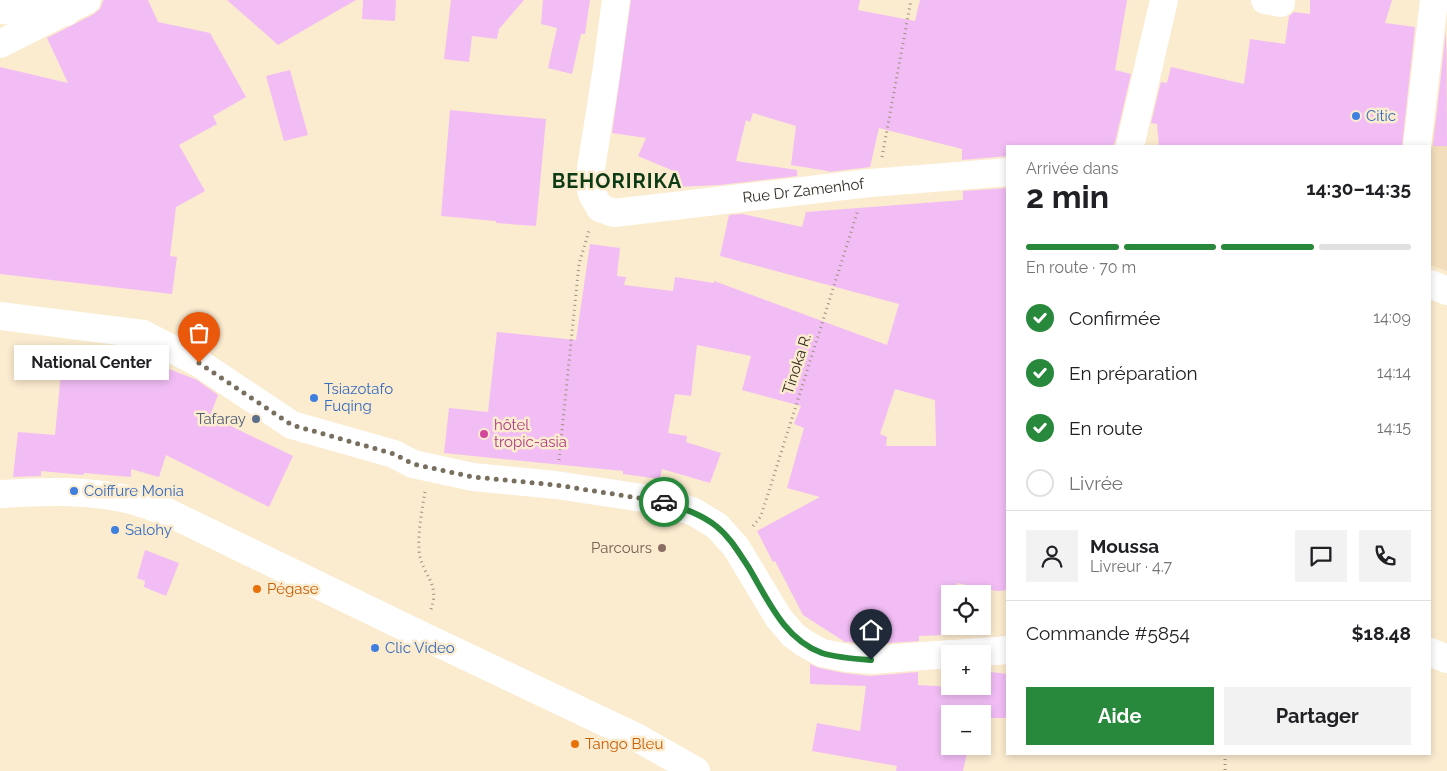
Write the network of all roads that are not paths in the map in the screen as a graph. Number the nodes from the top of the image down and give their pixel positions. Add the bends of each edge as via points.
1 (616, 0) edge
2 (1164, 0) edge
3 (1265, 0) edge
4 (1281, 0) edge
5 (1434, 0) edge
6 (76, 6) edge
7 (0, 10) edge
8 (0, 44) edge
9 (1130, 145) edge
10 (1417, 145) edge
11 (1006, 172) edge
12 (1431, 284) edge
13 (1447, 292) edge
14 (0, 316) edge
15 (0, 494) edge
16 (1006, 650) edge
17 (991, 651) edge
18 (1431, 652) edge
19 (941, 655) edge
20 (1447, 659) edge
21 (696, 771) edge

1 - 11 street, Rue Dr Zamenhof via 589,181 600,208 614,213 870,183
2 - 9 street
3 - 4 street via 1281,3
5 - 10 street
6 - 7 street
6 - 8 street
12 - 13 street
14 - 19 street via 144,334 199,363 292,425 394,454 413,464 473,477 663,501 694,512 717,526 736,547 778,617 804,644 822,653 855,659
15 - 21 street via 60,491 92,494 128,500 167,512 636,737
16 - 17 street
18 - 20 street

